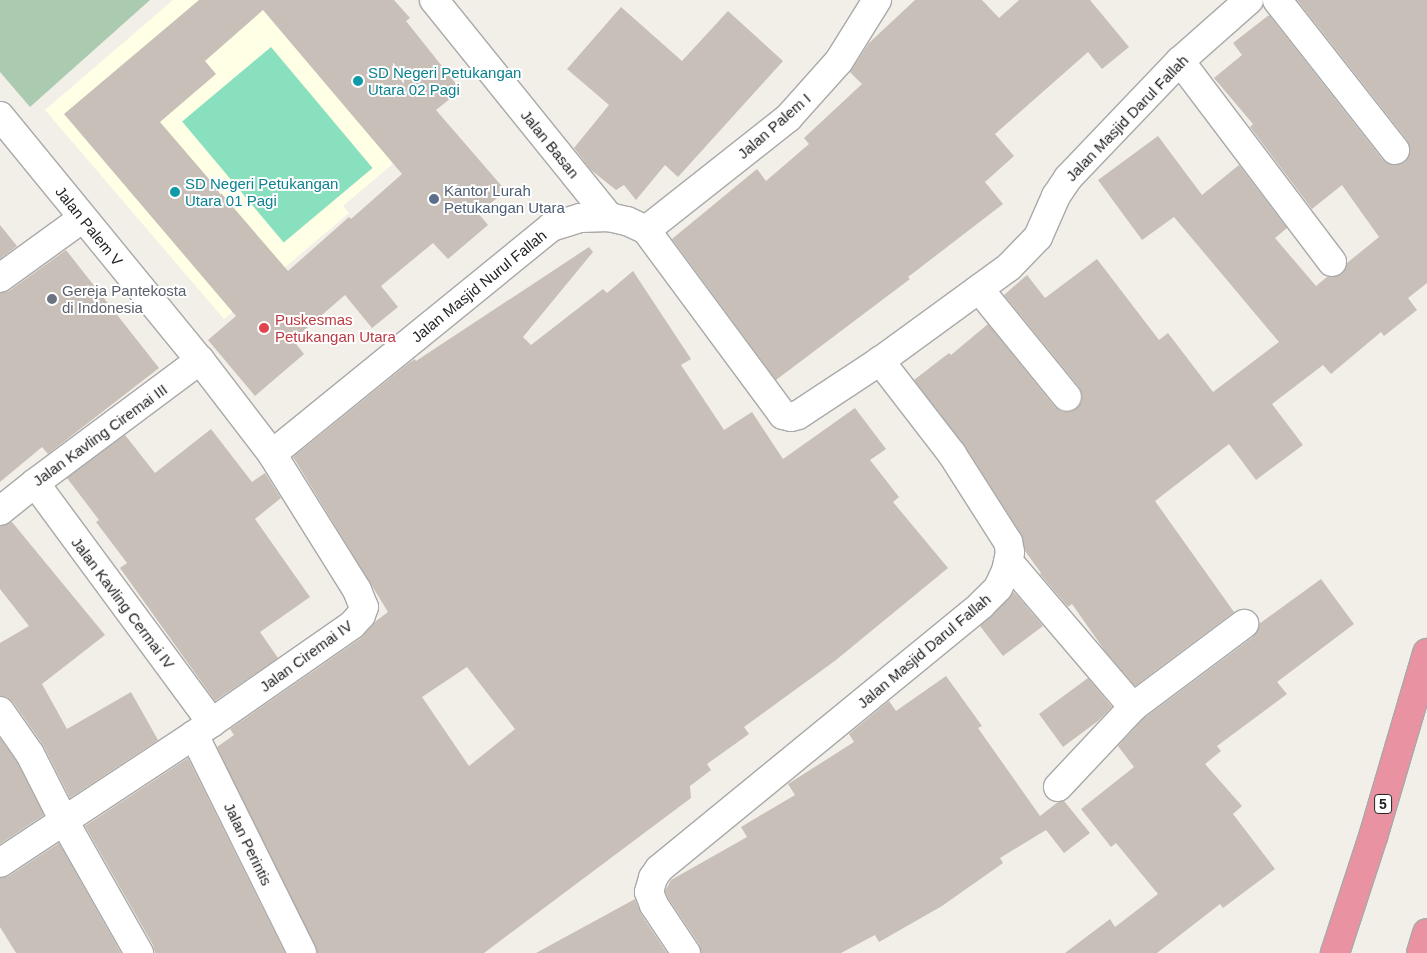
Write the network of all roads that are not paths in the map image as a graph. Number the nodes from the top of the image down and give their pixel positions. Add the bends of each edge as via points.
1 (434, 0) edge
2 (877, 0) edge
3 (1250, 0) edge
4 (1277, 0) edge
5 (1180, 61) junction
6 (0, 116) edge
7 (1395, 150) dead end
8 (609, 217) junction
9 (83, 218) junction
10 (646, 230) junction
11 (1332, 262) dead end
12 (0, 278) edge
13 (979, 289) junction
14 (200, 360) junction
15 (880, 361) junction
16 (1067, 397) dead end
17 (272, 454) junction
18 (34, 483) junction
19 (0, 511) edge
20 (1009, 562) junction
21 (1244, 624) dead end
22 (1427, 653) edge
23 (1133, 707) junction
24 (0, 711) edge
25 (203, 729) junction
26 (1058, 787) dead end
27 (64, 822) junction
28 (0, 863) edge
29 (1427, 933) edge
30 (139, 953) edge
31 (302, 953) edge
32 (686, 953) edge
33 (1335, 953) edge
34 (1421, 953) edge

1 - 8 street, Jalan Basan
2 - 10 street, Jalan Palem I via 839,61 788,118
3 - 5 street, Jalan Masjid Darul Fallah
4 - 7 street
5 - 11 street
5 - 13 street, Jalan Masjid Darul Fallah via 1068,178 1056,196 1038,237 1009,267
6 - 9 street, Jalan Palem V
8 - 10 street, Jalan Masjid Nurul Fallah
8 - 17 street, Jalan Masjid Nurul Fallah via 580,218 551,227
9 - 12 street
9 - 14 street, Jalan Palem V
10 - 15 street via 783,415 798,415
13 - 15 street, Jalan Masjid Darul Fallah
13 - 16 street
14 - 17 street, Jalan Palem V
14 - 18 street, Jalan Kavling Ciremai III
15 - 20 street via 952,454 1008,542
17 - 25 street, Jalan Ciremai IV via 357,590 364,607 352,625
18 - 19 street, Jalan Kavling Ciremai III
18 - 25 street, Jalan Kavling Cermai IV
20 - 23 street
20 - 32 street, Jalan Masjid Darul Fallah via 998,588 981,605 659,869 649,892
21 - 23 street
22 - 33 highway, 5
23 - 26 street
24 - 27 street via 30,754
25 - 27 street
25 - 31 street, Jalan Perintis
27 - 28 street
27 - 30 street
29 - 34 highway

